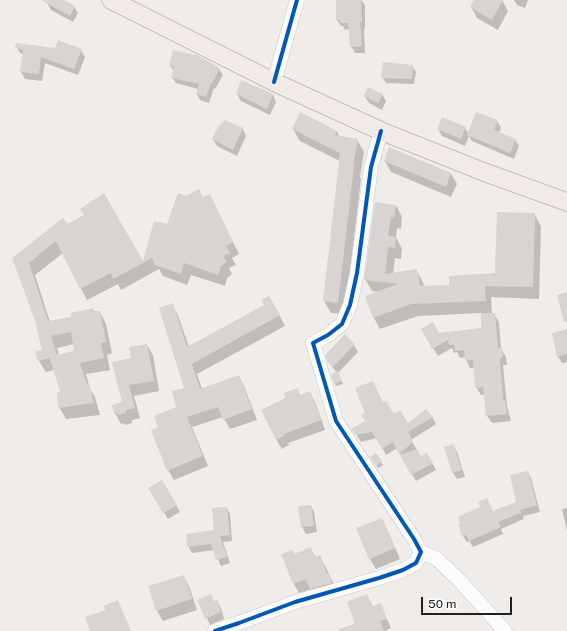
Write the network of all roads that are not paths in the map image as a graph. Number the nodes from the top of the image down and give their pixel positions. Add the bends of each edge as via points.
1 (111, 0) edge
2 (296, 0) edge
3 (274, 82) junction
4 (381, 131) junction
5 (567, 202) edge
6 (421, 552) junction
7 (215, 631) edge
8 (505, 631) edge

1 - 3 main road
2 - 3 street
3 - 4 main road
4 - 5 main road
4 - 6 street via 371,167 357,273 350,305 342,324 313,343 336,421
6 - 7 street via 416,563 402,570 295,602
6 - 8 street via 437,559

